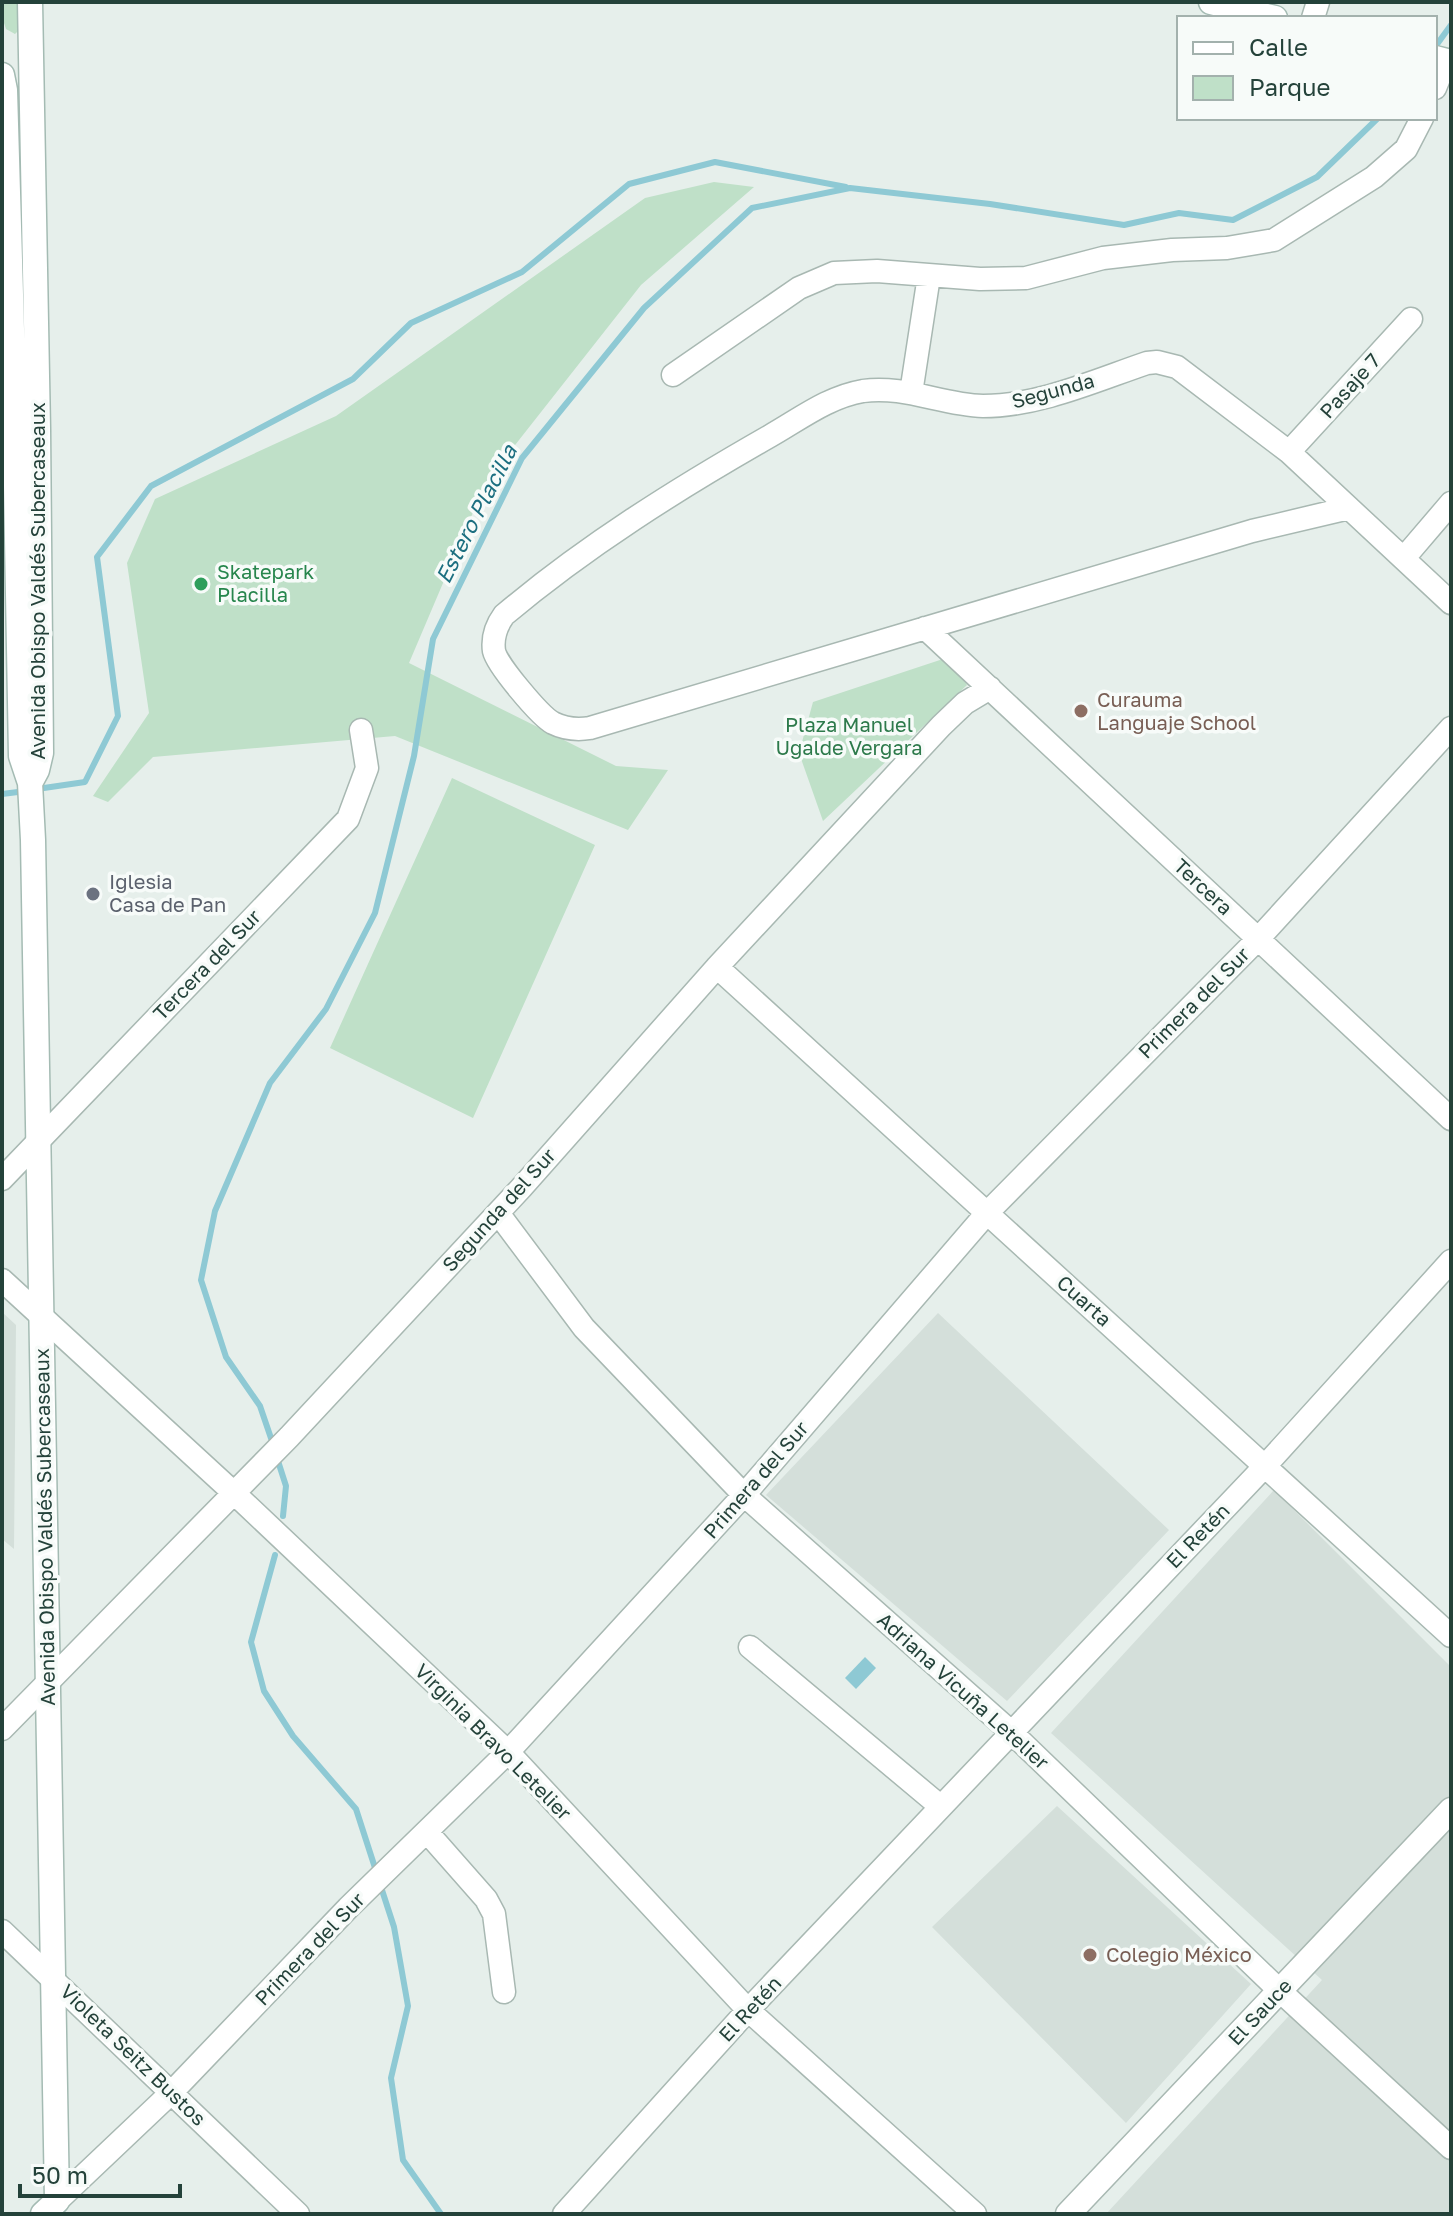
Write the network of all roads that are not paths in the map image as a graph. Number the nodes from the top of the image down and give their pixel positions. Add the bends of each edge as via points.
1 (30, 2) edge
2 (1211, 2) edge
3 (1267, 16) edge
4 (1444, 60) edge
5 (2, 75) edge
6 (1437, 82) edge
7 (1421, 120) edge
8 (5, 246) edge
9 (929, 276) junction
10 (1411, 319) dead end
11 (673, 375) dead end
12 (7, 387) edge
13 (911, 393) junction
14 (1289, 452) junction
15 (1451, 503) edge
16 (1349, 508) junction
17 (1404, 558) junction
18 (1451, 603) edge
19 (925, 628) junction
20 (990, 688) junction
21 (1451, 728) edge
22 (361, 730) dead end
23 (30, 783) junction
24 (1258, 939) junction
25 (717, 967) junction
26 (1451, 1119) edge
27 (38, 1141) junction
28 (2, 1179) edge
29 (498, 1213) junction
30 (987, 1213) junction
31 (1451, 1261) edge
32 (2, 1280) edge
33 (41, 1316) junction
34 (1265, 1466) junction
35 (241, 1488) junction
36 (744, 1495) junction
37 (1451, 1636) edge
38 (750, 1647) dead end
39 (48, 1680) junction
40 (2, 1729) edge
41 (1011, 1732) junction
42 (508, 1752) junction
43 (940, 1806) junction
44 (1451, 1810) edge
45 (427, 1832) junction
46 (2, 1931) edge
47 (53, 1979) junction
48 (1280, 1991) junction
49 (504, 1992) dead end
50 (748, 2010) junction
51 (171, 2093) junction
52 (1451, 2148) edge
53 (53, 2210) edge
54 (298, 2214) edge
55 (564, 2214) edge
56 (975, 2214) edge
57 (1068, 2214) edge

1 - 23 main road, Avenida Obispo Valdés Subercaseaux via 41,753
2 - 3 main road
4 - 6 street
5 - 8 main road, Avenida Obispo Valdés Subercaseaux
7 - 9 street via 1406,149 1374,177 1274,240 1103,258 1026,278
8 - 12 main road, Avenida Obispo Valdés Subercaseaux
9 - 11 street via 834,273 799,288
9 - 13 street
10 - 14 street, Pasaje 7
12 - 23 main road, Avenida Obispo Valdés Subercaseaux via 21,756
13 - 14 street, Segunda via 957,404 1021,403 1147,363 1168,364
13 - 19 street, Segunda via 863,391 830,401 738,454 604,537 504,615 493,649 501,667 548,719 567,728 590,728
14 - 16 street, Segunda
15 - 17 street
16 - 17 street, Segunda
16 - 19 street, Segunda via 1252,531
17 - 18 street, Segunda
19 - 20 street, Tercera
20 - 24 street, Tercera
20 - 25 street, Segunda del Sur via 941,726
21 - 24 street, Primera del Sur
22 - 27 street, Tercera del Sur via 367,768 348,819
23 - 27 main road, Avenida Obispo Valdés Subercaseaux
24 - 26 street, Tercera
24 - 30 street, Primera del Sur
25 - 29 street, Segunda del Sur
25 - 30 street, Cuarta
27 - 28 street, Tercera del Sur
27 - 33 main road, Avenida Obispo Valdés Subercaseaux
29 - 35 street, Segunda del Sur
29 - 36 street, Adriana Vicuña Letelier via 584,1328
30 - 34 street, Cuarta
30 - 36 street, Primera del Sur
31 - 34 street, El Retén
32 - 33 street, Virginia Bravo Letelier
33 - 35 street, Virginia Bravo Letelier
33 - 39 main road, Avenida Obispo Valdés Subercaseaux
34 - 37 street, Cuarta
34 - 41 street, El Retén
35 - 39 street, Segunda del Sur
35 - 42 street, Virginia Bravo Letelier
36 - 41 street, Adriana Vicuña Letelier
36 - 42 street, Primera del Sur
38 - 43 street
39 - 40 street, Segunda del Sur
39 - 47 main road, Avenida Obispo Valdés Subercaseaux
41 - 43 street, El Retén
41 - 48 street, Adriana Vicuña Letelier
42 - 45 street, Primera del Sur
42 - 50 street, Virginia Bravo Letelier
43 - 50 street, El Retén
44 - 48 main road, El Sauce
45 - 49 street via 494,1914
45 - 51 street, Primera del Sur
46 - 47 street, Violeta Seitz Bustos
47 - 51 street, Violeta Seitz Bustos
47 - 53 main road, Avenida Obispo Valdés Subercaseaux
48 - 52 street, Adriana Vicuña Letelier
48 - 57 main road, El Sauce
50 - 55 street, El Retén
50 - 56 street, Virginia Bravo Letelier
51 - 53 street, Primera del Sur
51 - 54 street, Violeta Seitz Bustos

